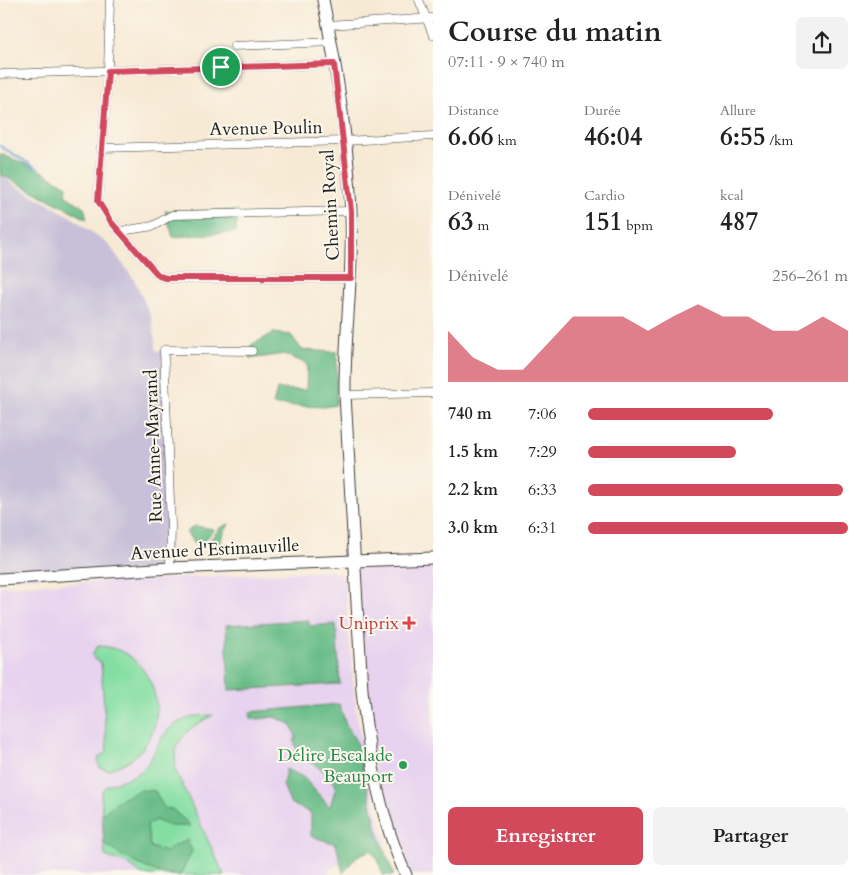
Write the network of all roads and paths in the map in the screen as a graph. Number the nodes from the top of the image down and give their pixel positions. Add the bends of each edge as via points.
1 (110, 0) edge
2 (323, 0) edge
3 (419, 0) edge
4 (430, 18) edge
5 (328, 25) junction
6 (433, 35) edge
7 (332, 42) junction
8 (234, 46) dead end
9 (334, 64) junction
10 (108, 71) junction
11 (0, 74) edge
12 (433, 136) edge
13 (344, 141) junction
14 (101, 148) junction
15 (351, 211) junction
16 (121, 231) junction
17 (351, 278) junction
18 (252, 351) dead end
19 (433, 393) edge
20 (344, 395) junction
21 (433, 558) edge
22 (354, 559) junction
23 (170, 568) junction
24 (0, 579) edge
25 (406, 875) edge

1 - 10 street
2 - 5 main road, Chemin Royal
3 - 4 street
4 - 5 street
4 - 6 street
5 - 7 main road, Chemin Royal
7 - 8 street
7 - 9 main road, Chemin Royal
9 - 10 street
9 - 13 main road, Chemin Royal
10 - 11 street
10 - 14 street
12 - 13 street, Avenue Poulin
13 - 14 street, Avenue Poulin
13 - 15 main road, Chemin Royal
14 - 16 street via 98,201
15 - 16 street via 172,215 153,226
15 - 17 main road, Chemin Royal
16 - 17 street via 159,276 166,278
17 - 20 main road, Chemin Royal
18 - 23 street, Rue Anne-Mayrand via 164,350
19 - 20 street
20 - 22 main road, Chemin Royal
21 - 22 main road, Avenue d'Estimauville
22 - 23 main road, Avenue d'Estimauville
22 - 25 main road, Chemin Royal via 365,719 391,837
23 - 24 main road, Avenue d'Estimauville

